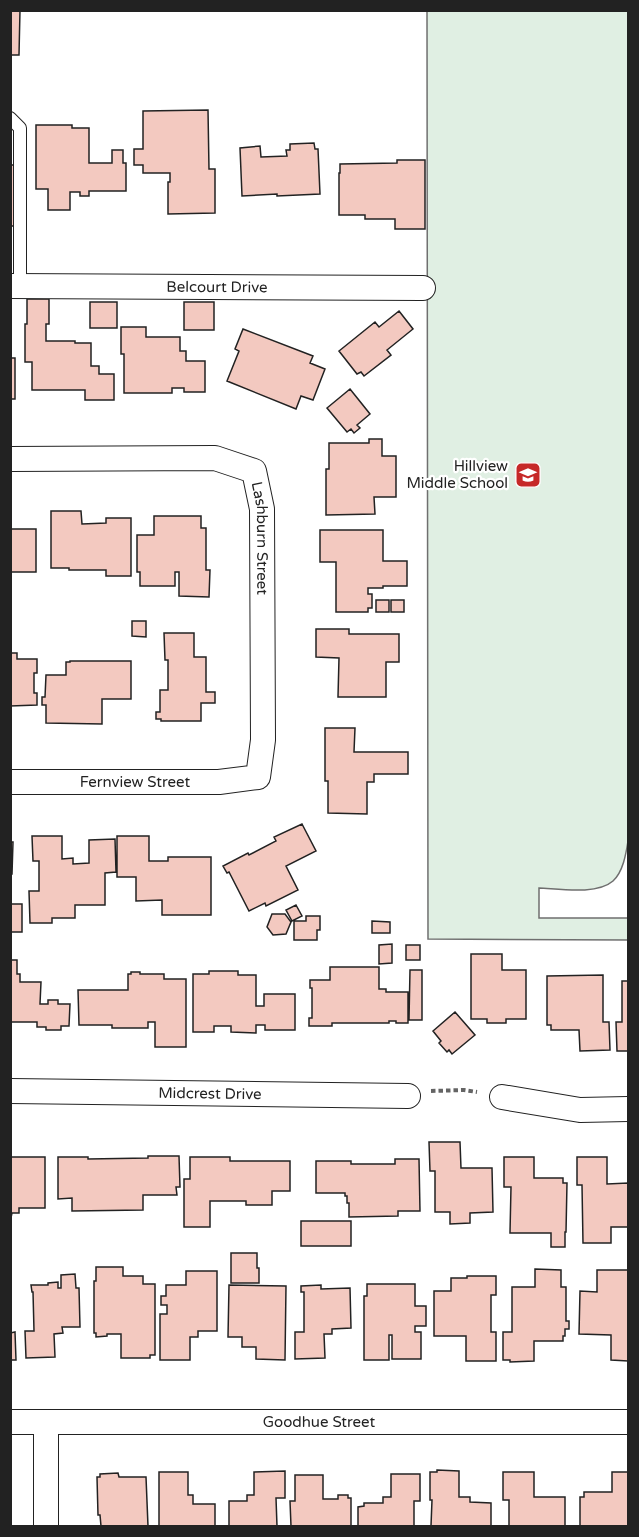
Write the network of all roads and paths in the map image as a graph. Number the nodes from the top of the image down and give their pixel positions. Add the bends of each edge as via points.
1 (10, 118) edge
2 (15, 286) edge
3 (423, 288) dead end
4 (10, 459) edge
5 (258, 777) joint
6 (10, 782) edge
7 (10, 1091) edge
8 (408, 1096) joint
9 (502, 1097) joint
10 (628, 1110) edge
11 (10, 1422) edge
12 (46, 1422) junction
13 (628, 1422) edge
14 (46, 1527) edge

1 - 2 lane via 20,128
2 - 3 street, Belcourt Drive
4 - 5 street, Lashburn Street via 215,458 254,471 262,509 263,740
5 - 6 street, Fernview Street via 219,782
7 - 8 street, Midcrest Drive
8 - 9 path via 464,1090
9 - 10 street via 580,1110
11 - 12 street, Goodhue Street
12 - 13 street, Goodhue Street
12 - 14 street

